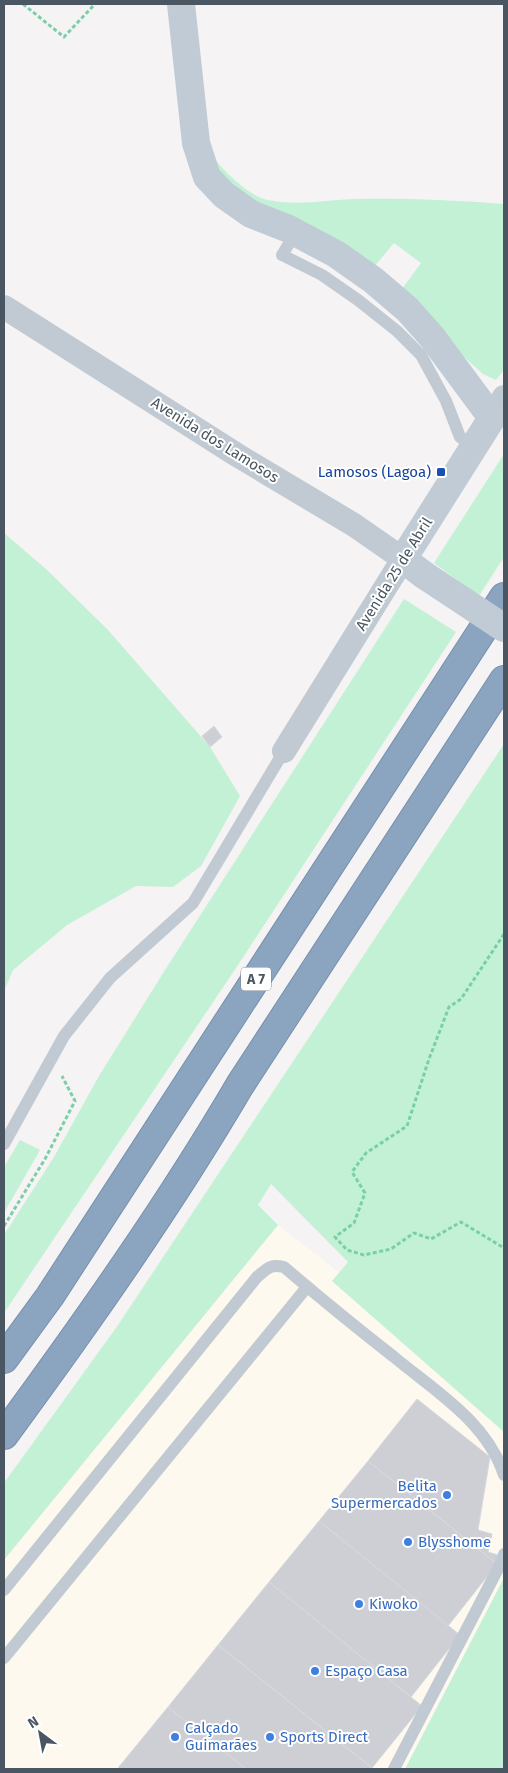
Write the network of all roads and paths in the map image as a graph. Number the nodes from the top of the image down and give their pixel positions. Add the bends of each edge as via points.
1 (23, 4) edge
2 (95, 4) edge
3 (181, 4) edge
4 (365, 290) junction
5 (4, 307) edge
6 (498, 408) edge
7 (473, 446) junction
8 (414, 567) junction
9 (504, 597) edge
10 (504, 628) edge
11 (504, 680) edge
12 (284, 751) joint
13 (504, 934) edge
14 (52, 1058) junction
15 (4, 1144) edge
16 (4, 1226) edge
17 (504, 1248) edge
18 (307, 1287) junction
19 (4, 1359) edge
20 (4, 1435) edge
21 (504, 1475) edge
22 (504, 1554) edge
23 (4, 1590) edge
24 (4, 1658) edge
25 (394, 1769) edge

1 - 2 path via 64,37
3 - 4 street via 196,144 207,177 224,195 251,214 296,232 336,254
4 - 6 street via 408,309
4 - 7 lane via 397,331 421,354 446,401 460,437
5 - 8 street, Avenida dos Lamosos
6 - 7 street, Avenida 25 de Abril
7 - 8 street, Avenida 25 de Abril
8 - 10 street, bridge
8 - 12 street, Avenida 25 de Abril
9 - 19 highway, A 7 via 50,1296
11 - 20 highway via 245,1077 208,1140 80,1330
12 - 14 lane via 193,903 110,978 64,1036
13 - 17 path via 461,999 448,1007 407,1126 366,1153 352,1172 365,1193 354,1223 335,1237 347,1250 364,1255 391,1249 414,1233 431,1239 461,1222
14 - 15 lane
14 - 16 path via 75,1101 46,1159
18 - 21 lane via 432,1386 484,1436
18 - 23 lane via 284,1267 276,1265 257,1277
18 - 24 lane
22 - 25 lane

